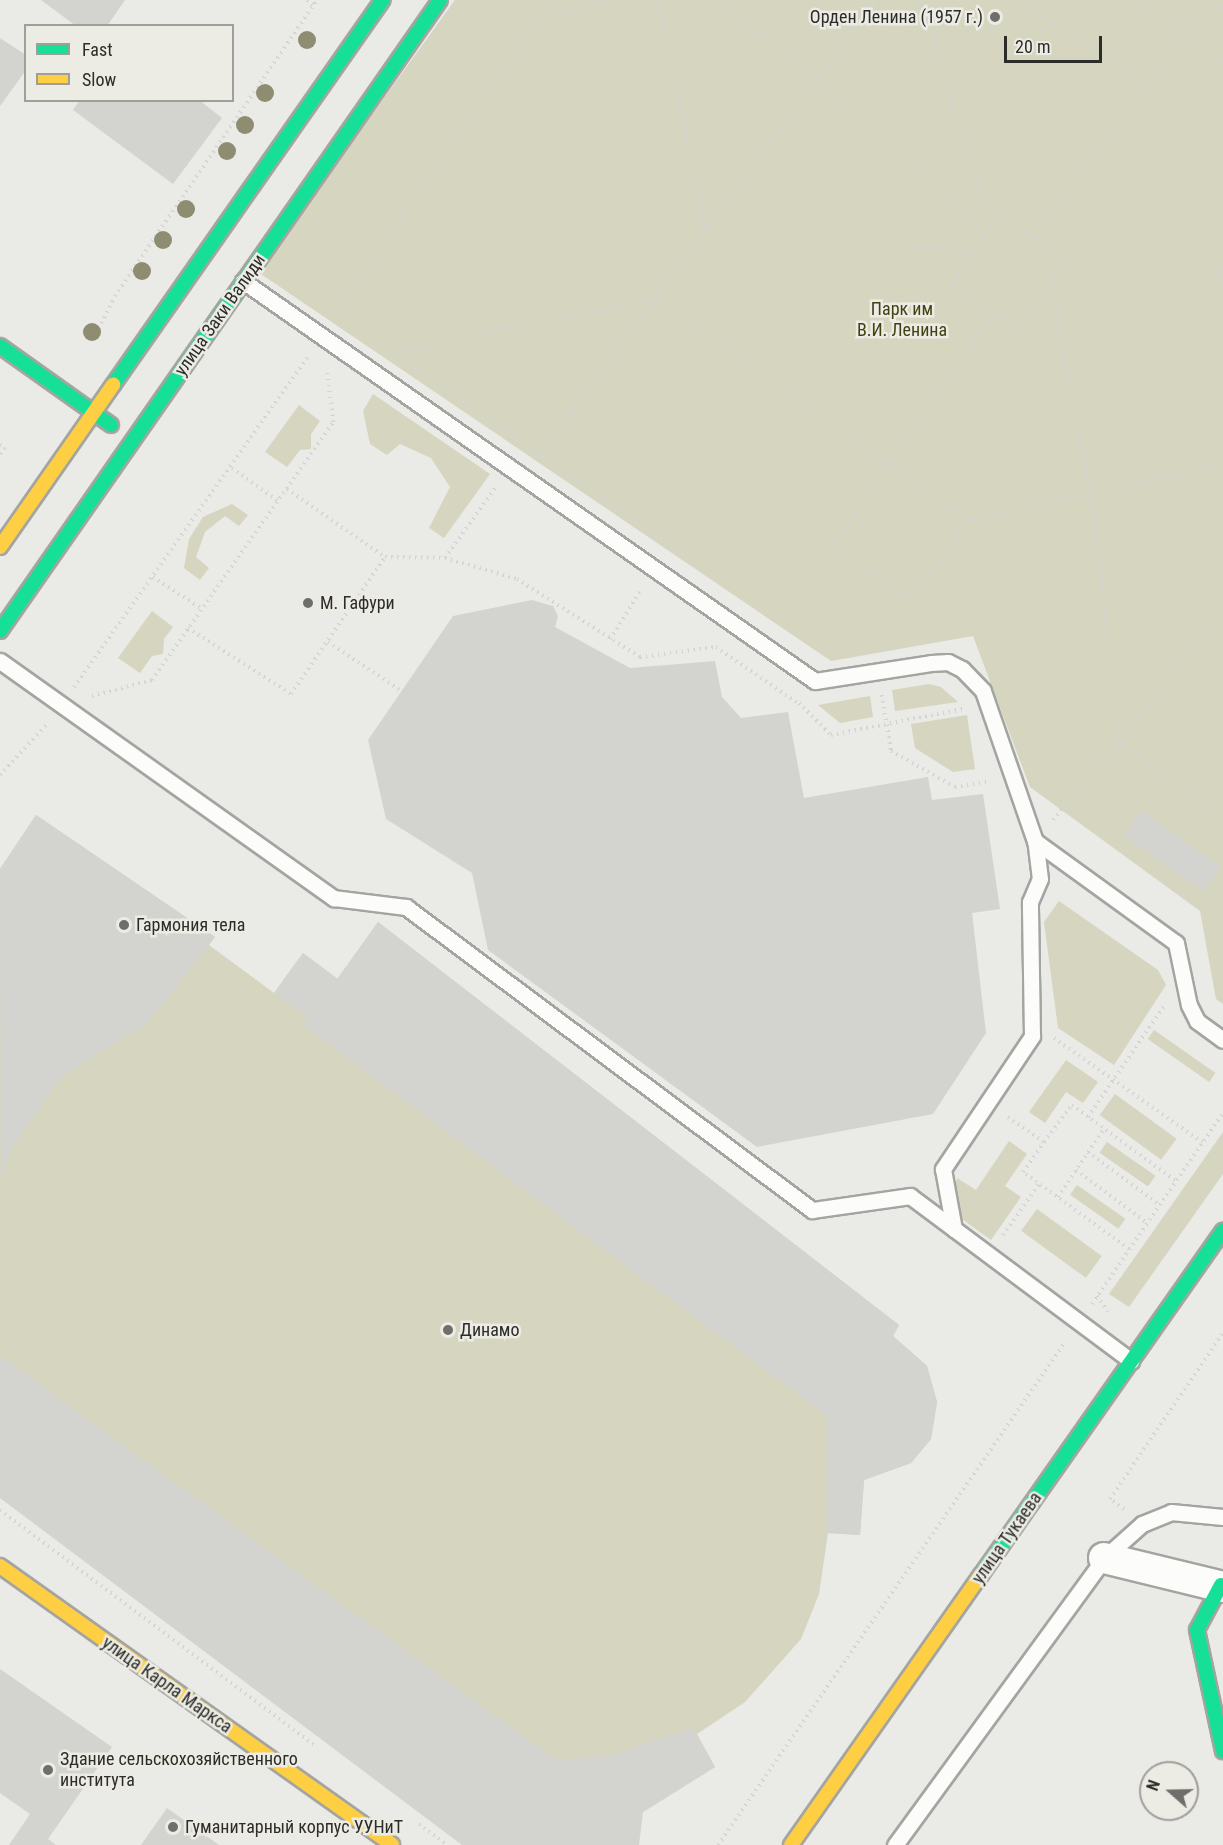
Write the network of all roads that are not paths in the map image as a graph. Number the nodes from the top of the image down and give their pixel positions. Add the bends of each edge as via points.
1 (383, 0) edge
2 (440, 0) edge
3 (243, 281) junction
4 (0, 346) edge
5 (94, 413) junction
6 (132, 441) junction
7 (0, 547) edge
8 (0, 631) edge
9 (0, 661) edge
10 (1035, 841) junction
11 (1223, 1040) edge
12 (954, 1229) junction
13 (1223, 1231) edge
14 (1131, 1361) junction
15 (1223, 1517) edge
16 (1104, 1558) junction
17 (0, 1566) edge
18 (1222, 1586) edge
19 (1223, 1751) edge
20 (392, 1845) edge
21 (791, 1845) edge
22 (895, 1845) edge

1 - 5 street
2 - 3 street, улица Заки Валиди
3 - 6 street, улица Заки Валиди
3 - 10 lane via 653,572 815,681 948,662 974,678 1016,778
4 - 5 street
5 - 6 street
5 - 7 street
6 - 8 street, улица Заки Валиди
9 - 12 lane via 334,898 406,908 812,1210 910,1196
10 - 11 lane via 1176,943 1189,1005 1197,1021
10 - 12 lane via 1040,879 1030,902 1032,1036 943,1169
12 - 14 lane
13 - 14 street, улица Тукаева
14 - 21 street, улица Тукаева
15 - 16 lane via 1171,1512 1142,1524
16 - 18 street
16 - 22 lane
17 - 20 street, улица Карла Маркса
18 - 19 street via 1197,1630

